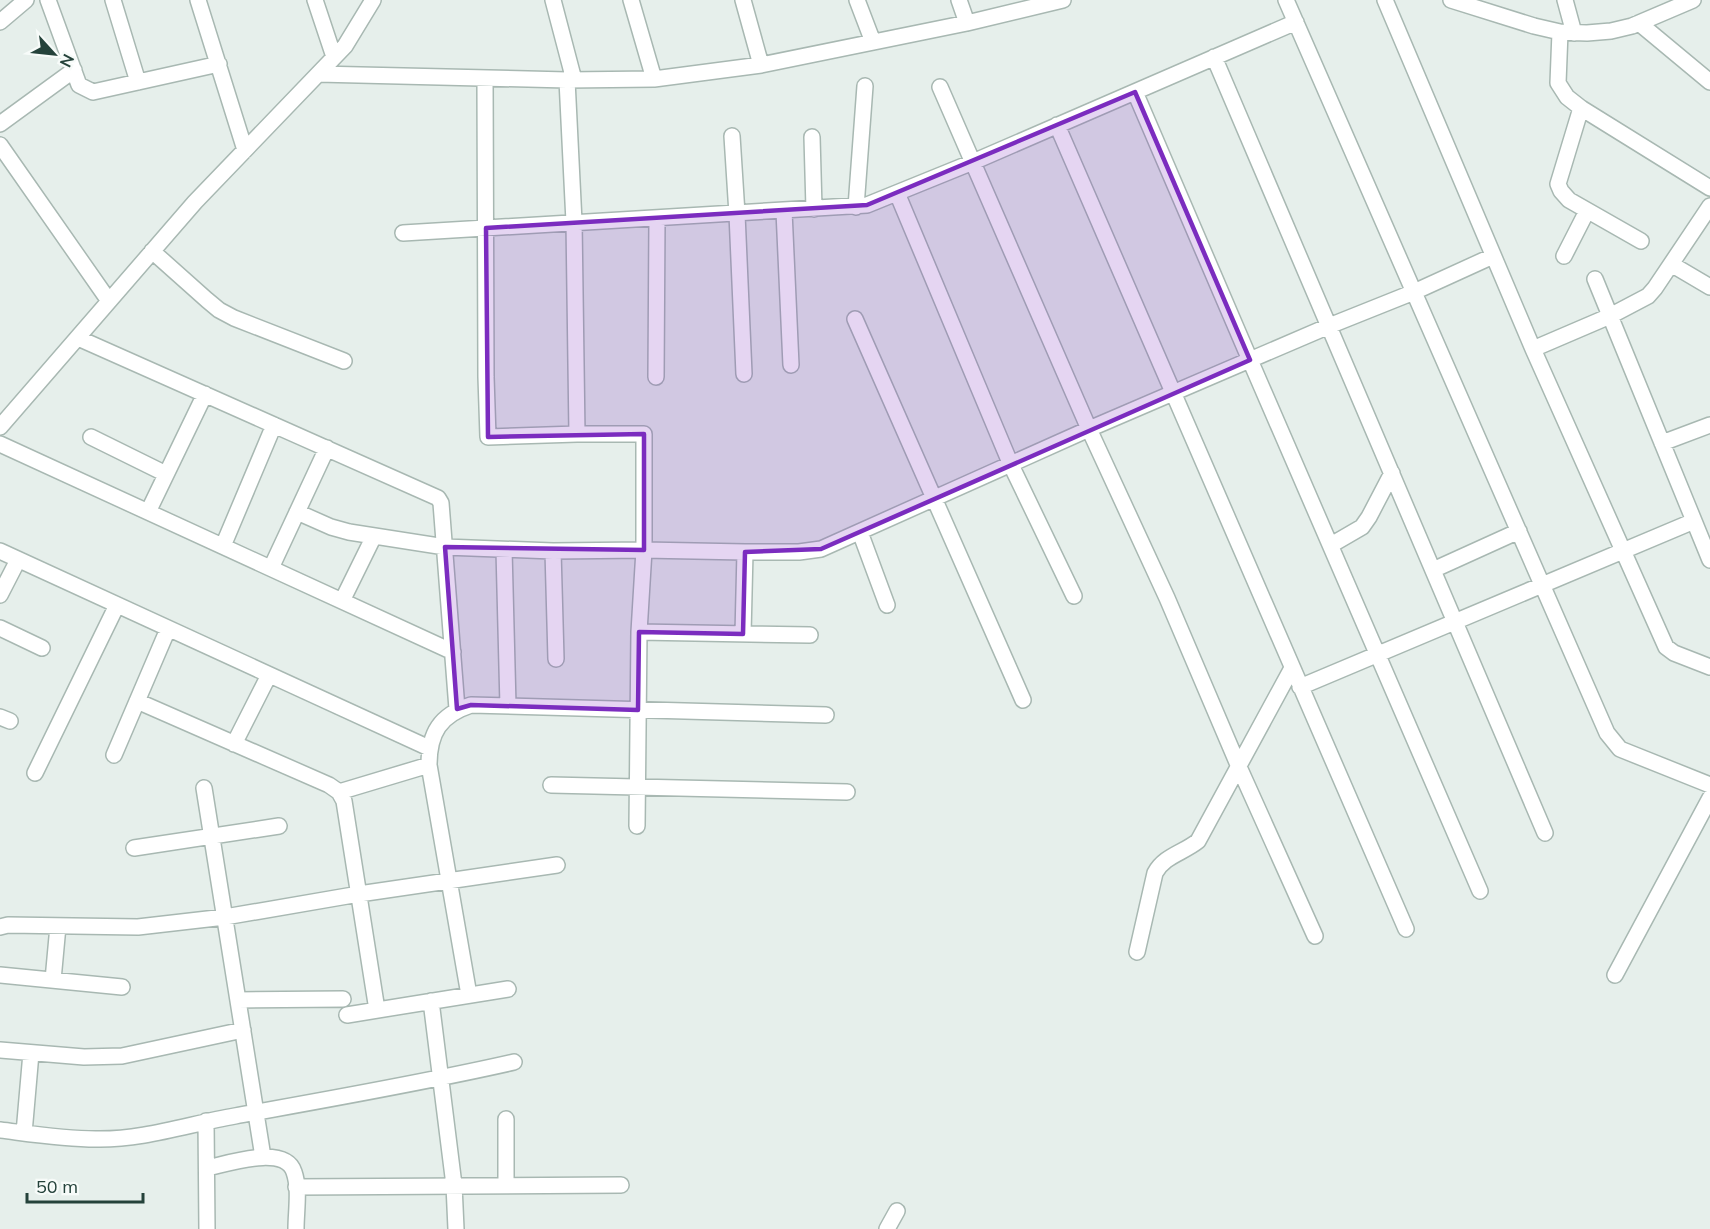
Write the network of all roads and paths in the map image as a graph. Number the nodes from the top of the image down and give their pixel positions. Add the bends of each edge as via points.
1 (26, 0) edge
2 (48, 0) edge
3 (113, 0) edge
4 (198, 0) edge
5 (315, 0) edge
6 (373, 0) edge
7 (553, 0) edge
8 (631, 0) edge
9 (743, 0) edge
10 (858, 0) edge
11 (959, 0) edge
12 (1063, 0) edge
13 (1286, 0) edge
14 (1385, 0) edge
15 (1451, 0) edge
16 (1565, 0) edge
17 (1693, 0) edge
18 (1032, 4) edge
19 (1670, 4) edge
20 (0, 22) edge
21 (1296, 22) junction
22 (967, 23) junction
23 (1639, 23) junction
24 (1567, 33) junction
25 (873, 42) junction
26 (334, 57) junction
27 (1214, 57) junction
28 (219, 64) junction
29 (761, 65) junction
30 (74, 70) junction
31 (318, 74) junction
32 (485, 78) junction
33 (654, 79) junction
34 (570, 80) junction
35 (138, 82) junction
36 (1710, 82) edge
37 (865, 87) dead end
38 (940, 87) dead end
39 (1135, 92) junction
40 (1581, 108) junction
41 (0, 124) edge
42 (1057, 125) junction
43 (732, 136) dead end
44 (812, 137) dead end
45 (0, 145) edge
46 (245, 150) junction
47 (973, 162) junction
48 (1710, 188) edge
49 (897, 193) junction
50 (1710, 206) edge
51 (856, 207) junction
52 (814, 209) junction
53 (784, 211) junction
54 (1587, 211) junction
55 (738, 214) junction
56 (657, 219) junction
57 (573, 222) junction
58 (486, 228) junction
59 (403, 233) dead end
60 (1641, 241) dead end
61 (152, 251) junction
62 (1493, 256) junction
63 (1564, 256) dead end
64 (1671, 264) junction
65 (1595, 279) dead end
66 (1710, 287) edge
67 (1414, 292) junction
68 (109, 301) junction
69 (1610, 316) junction
70 (855, 319) dead end
71 (1329, 326) junction
72 (78, 338) junction
73 (1533, 349) junction
74 (1250, 360) junction
75 (344, 361) dead end
76 (791, 365) dead end
77 (744, 374) dead end
78 (656, 376) dead end
79 (1174, 393) junction
80 (205, 394) junction
81 (1710, 424) edge
82 (274, 425) junction
83 (0, 427) edge
84 (1089, 429) junction
85 (577, 434) junction
86 (91, 437) dead end
87 (1662, 442) junction
88 (0, 444) edge
89 (327, 448) junction
90 (1011, 465) junction
91 (1392, 473) junction
92 (166, 474) junction
93 (934, 498) junction
94 (148, 512) junction
95 (297, 512) junction
96 (1694, 521) junction
97 (1519, 531) junction
98 (860, 532) junction
99 (374, 536) junction
100 (1331, 545) junction
101 (223, 546) junction
102 (445, 547) junction
103 (504, 550) junction
104 (644, 550) junction
105 (1623, 550) junction
106 (0, 551) edge
107 (553, 551) junction
108 (745, 552) junction
109 (18, 560) junction
110 (1710, 560) edge
111 (271, 568) junction
112 (1433, 570) junction
113 (1542, 584) junction
114 (0, 595) edge
115 (1074, 596) dead end
116 (342, 601) junction
117 (117, 605) junction
118 (887, 605) dead end
119 (1455, 621) junction
120 (0, 628) edge
121 (168, 628) junction
122 (639, 632) junction
123 (743, 634) junction
124 (810, 635) dead end
125 (42, 648) dead end
126 (453, 651) junction
127 (1378, 654) junction
128 (556, 659) dead end
129 (1710, 667) edge
130 (1292, 668) junction
131 (269, 675) junction
132 (1300, 687) junction
133 (1023, 700) dead end
134 (137, 701) junction
135 (508, 706) junction
136 (457, 709) junction
137 (638, 710) junction
138 (826, 715) dead end
139 (234, 744) junction
140 (429, 748) junction
141 (114, 755) dead end
142 (429, 765) junction
143 (1239, 767) junction
144 (35, 773) dead end
145 (551, 785) dead end
146 (1710, 785) edge
147 (637, 787) junction
148 (204, 788) dead end
149 (339, 792) junction
150 (847, 792) dead end
151 (1710, 798) edge
152 (279, 826) dead end
153 (637, 826) dead end
154 (1545, 833) dead end
155 (211, 836) junction
156 (134, 848) dead end
157 (557, 865) dead end
158 (449, 881) junction
159 (1480, 891) dead end
160 (359, 894) junction
161 (225, 917) junction
162 (58, 926) junction
163 (0, 927) edge
164 (1406, 929) dead end
165 (1315, 936) dead end
166 (1137, 952) dead end
167 (0, 975) edge
168 (1616, 975) dead end
169 (53, 980) junction
170 (122, 987) dead end
171 (508, 989) dead end
172 (469, 995) junction
173 (344, 999) dead end
174 (238, 1000) junction
175 (431, 1001) junction
176 (377, 1010) junction
177 (347, 1015) dead end
178 (243, 1030) junction
179 (0, 1050) edge
180 (31, 1053) junction
181 (514, 1062) dead end
182 (441, 1079) junction
183 (256, 1112) junction
184 (506, 1119) dead end
185 (206, 1121) junction
186 (0, 1131) edge
187 (24, 1133) junction
188 (263, 1157) junction
189 (207, 1168) junction
190 (453, 1185) junction
191 (506, 1185) junction
192 (621, 1185) dead end
193 (296, 1187) junction
194 (897, 1212) dead end
195 (207, 1229) edge
196 (296, 1229) edge
197 (456, 1229) edge
198 (887, 1229) edge

1 - 20 street
2 - 30 street
3 - 35 street
4 - 28 street
5 - 26 street
6 - 26 street
7 - 34 street
8 - 33 street
9 - 29 street
10 - 25 street
11 - 22 street
12 - 18 street
13 - 21 street
14 - 62 street
15 - 24 street
16 - 24 street
17 - 19 street
18 - 22 street
19 - 23 street
21 - 27 street
21 - 67 street
22 - 25 street
23 - 24 street via 1611,31
23 - 36 street
24 - 40 street via 1558,83 1566,97
25 - 29 street
26 - 31 street
27 - 39 street
27 - 71 street
28 - 35 street
28 - 46 street
29 - 33 street
30 - 35 street via 79,85 93,92
30 - 41 street
31 - 32 street
31 - 46 street
32 - 34 street
32 - 58 street
33 - 34 street
34 - 57 street
37 - 51 street
38 - 47 street
39 - 42 street
39 - 74 street
40 - 48 street
40 - 54 street via 1558,184 1569,200
42 - 47 street
42 - 79 street
43 - 55 street
44 - 52 street
45 - 68 street
46 - 61 street
47 - 49 street
47 - 84 street
49 - 51 street
49 - 90 street
50 - 64 street
51 - 52 street
52 - 53 street
53 - 55 street
53 - 76 street
54 - 60 street
54 - 63 street
55 - 56 street
55 - 77 street
56 - 57 street
56 - 78 street
57 - 58 street
57 - 85 street
58 - 59 street
58 - 85 street via 488,437
61 - 68 street
61 - 75 street via 219,310
62 - 67 street
62 - 73 street
64 - 66 street
64 - 69 street via 1651,293
65 - 69 street
67 - 71 street
67 - 97 street
68 - 72 street
69 - 73 street
69 - 87 street
70 - 93 street
71 - 74 street
71 - 91 street
72 - 80 street
72 - 83 street
73 - 105 street
74 - 79 street
74 - 100 street
79 - 84 street
79 - 130 street
80 - 82 street
80 - 92 street
81 - 87 street
82 - 89 street
82 - 101 street
84 - 90 street
84 - 143 street
85 - 104 street via 644,434
86 - 92 street
87 - 96 street
88 - 94 street
89 - 95 street
89 - 102 street via 438,498
90 - 93 street
90 - 115 street
91 - 100 street via 1362,527
91 - 112 street
92 - 94 street
93 - 98 street
93 - 133 street
94 - 101 street
95 - 99 street via 332,527
95 - 111 street
96 - 105 street
96 - 110 street
97 - 112 street
97 - 113 street
98 - 108 street via 821,549
98 - 118 street
99 - 102 street
99 - 116 street
100 - 127 street
101 - 111 street
102 - 103 street
102 - 126 street
103 - 107 street
103 - 135 street
104 - 107 street
104 - 108 street
104 - 122 street
105 - 113 street
105 - 129 street via 1666,647 1674,654
106 - 109 street
107 - 128 street
108 - 123 street
109 - 114 street
109 - 117 street
111 - 116 street
112 - 119 street
113 - 119 street
113 - 146 street via 1612,740 1620,749
116 - 126 street
117 - 121 street
117 - 144 street
119 - 127 street
119 - 154 street
120 - 125 street
121 - 131 street
121 - 134 street
122 - 123 street
122 - 137 street
123 - 124 street
126 - 136 street
127 - 132 street
127 - 159 street
130 - 132 street
130 - 143 street
131 - 139 street
131 - 140 street
132 - 164 street
134 - 139 street
134 - 141 street
135 - 136 street via 471,705
135 - 137 street
136 - 140 street via 434,733
137 - 138 street
137 - 147 street
139 - 149 street
140 - 142 street
142 - 149 street
142 - 158 street
143 - 165 street
143 - 166 street via 1198,841 1164,860 1155,873
145 - 147 street
147 - 150 street
147 - 153 street
148 - 155 street
149 - 160 street via 345,801
151 - 168 street
152 - 155 street
155 - 156 street
155 - 161 street
157 - 158 street
158 - 160 street
158 - 172 street
160 - 161 street
160 - 176 street
161 - 162 street via 138,927
161 - 174 street
162 - 163 street
162 - 169 street
167 - 169 street
169 - 170 street
171 - 172 street
172 - 175 street
173 - 174 street
174 - 178 street
175 - 176 street
175 - 182 street
176 - 177 street
178 - 180 street via 122,1056
178 - 183 street
179 - 180 street
180 - 187 street
181 - 182 street
182 - 183 street
182 - 190 street
183 - 185 street
183 - 188 street
184 - 191 street
185 - 187 street via 122,1138
185 - 189 street
186 - 187 street
188 - 189 street
188 - 193 street via 274,1157 291,1166
189 - 195 street
190 - 191 street
190 - 193 street
190 - 197 street
191 - 192 street
193 - 196 street
194 - 198 street

